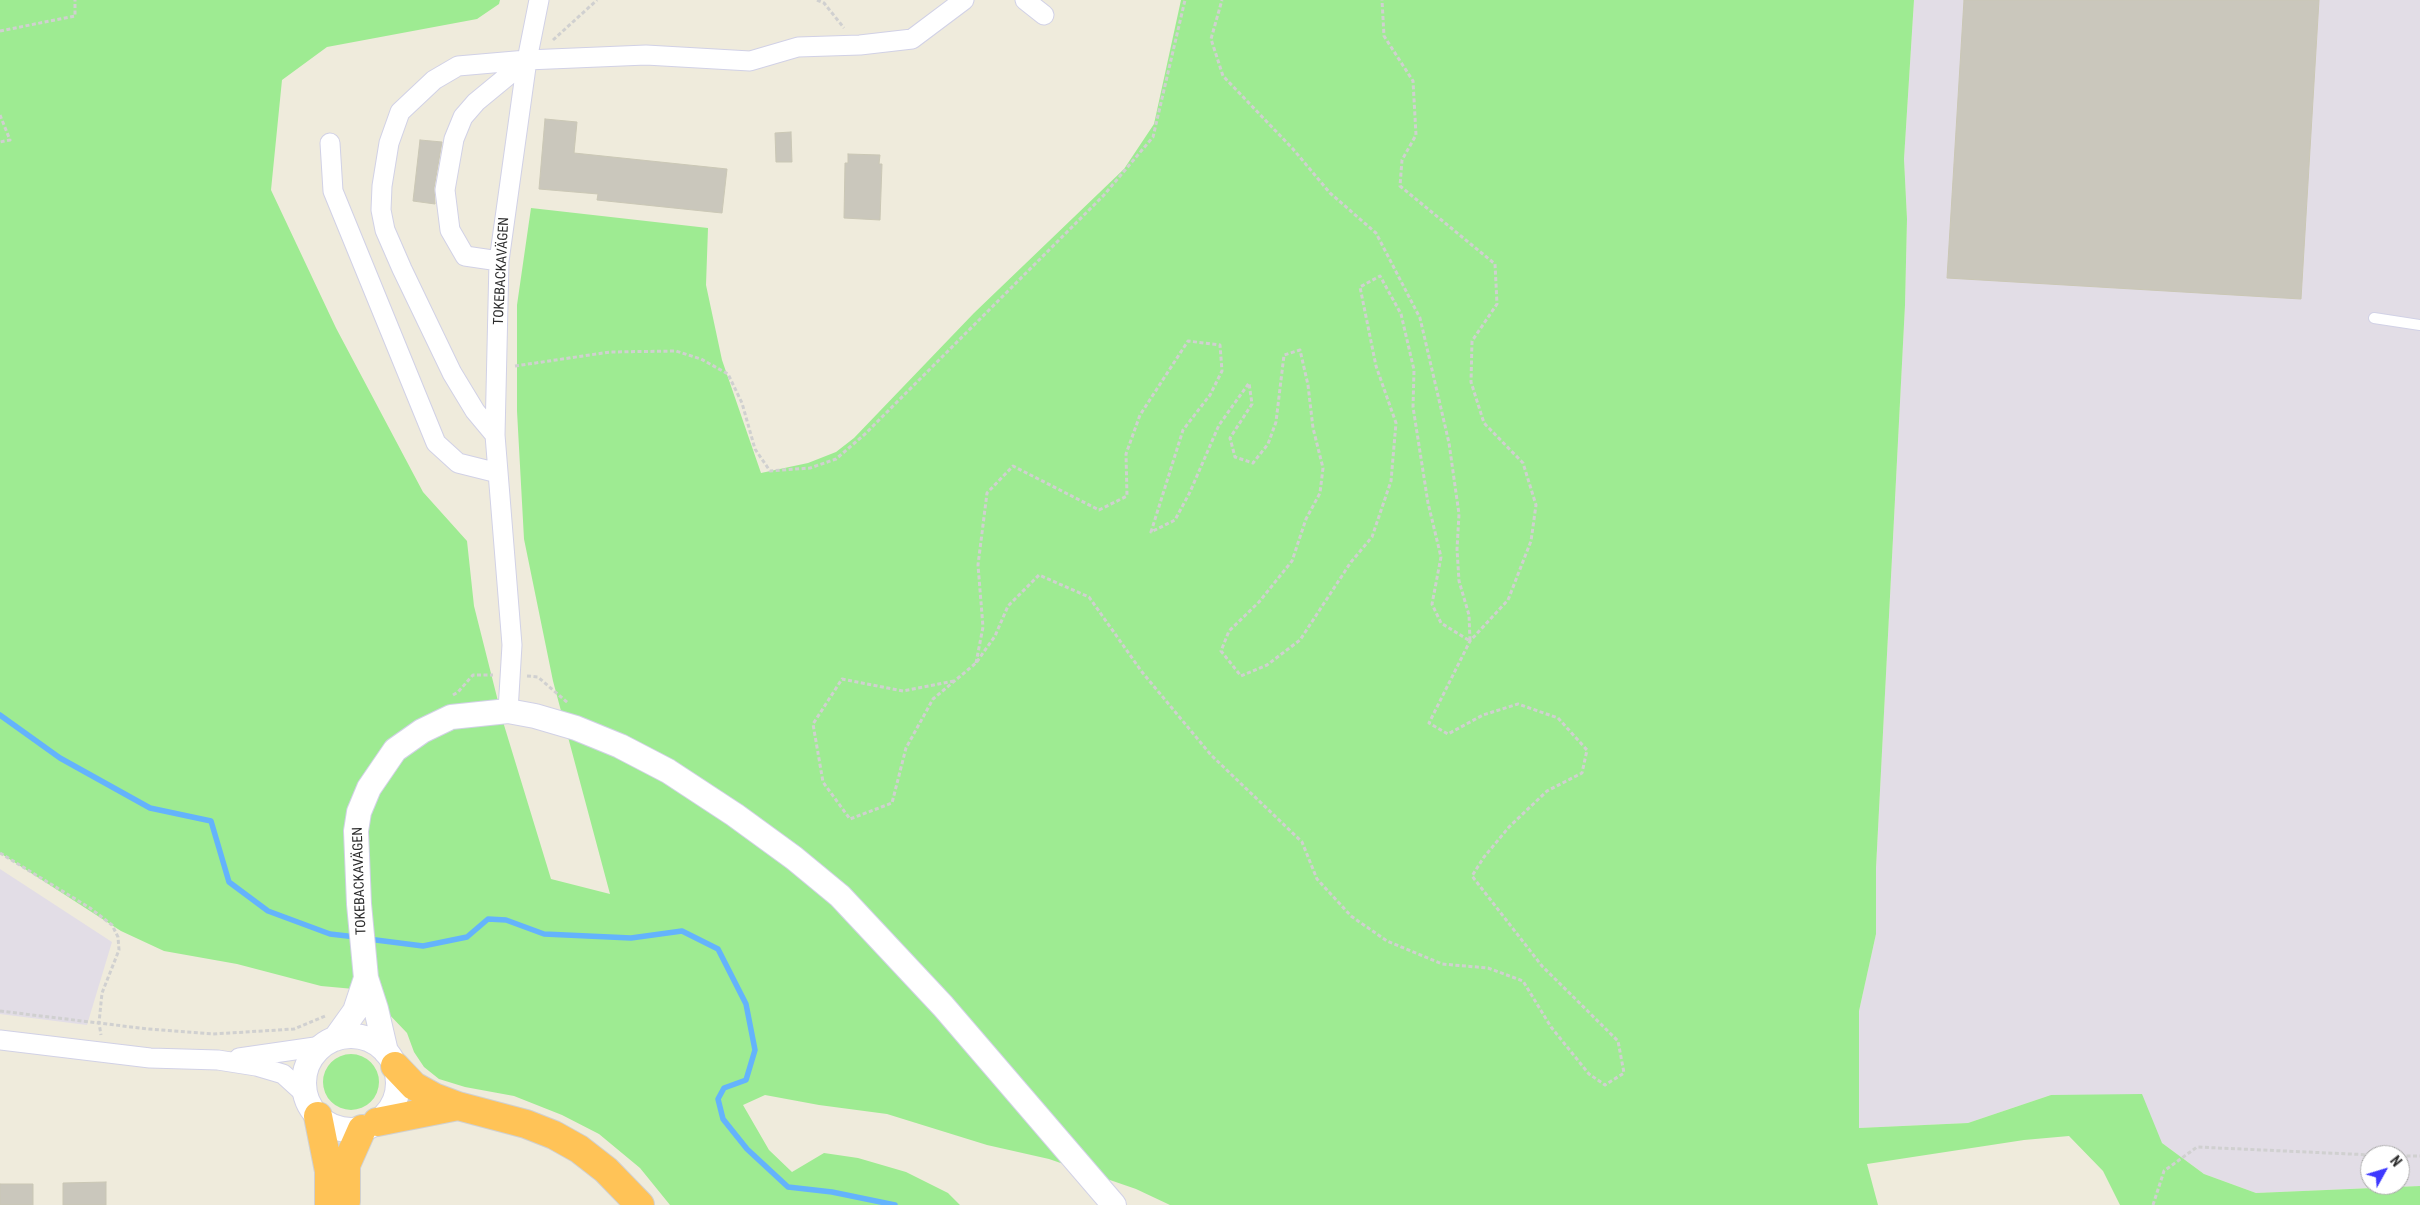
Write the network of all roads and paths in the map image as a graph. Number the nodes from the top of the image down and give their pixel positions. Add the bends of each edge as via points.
1 (75, 0) edge
2 (538, 0) edge
3 (597, 0) edge
4 (818, 0) edge
5 (964, 0) edge
6 (1025, 0) edge
7 (1185, 0) edge
8 (1222, 0) edge
9 (1382, 0) edge
10 (1044, 15) dead end
11 (0, 31) edge
12 (860, 45) junction
13 (527, 60) junction
14 (0, 115) edge
15 (0, 142) edge
16 (330, 143) dead end
17 (500, 262) junction
18 (2374, 318) dead end
19 (2420, 325) edge
20 (497, 368) junction
21 (495, 435) junction
22 (498, 473) junction
23 (1470, 641) junction
24 (976, 663) junction
25 (508, 674) junction
26 (954, 681) junction
27 (449, 697) dead end
28 (570, 704) dead end
29 (508, 711) junction
30 (0, 852) edge
31 (366, 978) junction
32 (0, 1012) edge
33 (330, 1012) dead end
34 (99, 1023) junction
35 (0, 1040) edge
36 (328, 1042) junction
37 (104, 1052) junction
38 (390, 1059) junction
39 (218, 1060) junction
40 (312, 1105) junction
41 (458, 1106) junction
42 (370, 1125) junction
43 (2360, 1154) edge
44 (329, 1205) edge
45 (346, 1205) edge
46 (640, 1205) edge
47 (1114, 1205) edge
48 (2153, 1205) edge

1 - 11 path via 75,16
2 - 13 street, TOKEBACKAVÄGEN
3 - 13 path via 562,34
4 - 12 path
5 - 12 street via 912,39
6 - 10 street
7 - 20 path via 1153,137 1104,195 865,434 836,459 810,468 770,471 755,449 742,403 728,374 701,359 676,351 610,352
8 - 23 path via 1212,39 1223,76 1330,193 1376,233 1420,318 1449,443 1459,514 1459,581 1469,616
9 - 23 path via 1384,36 1413,81 1416,135 1402,160 1400,186 1495,264 1497,304 1472,341 1471,382 1484,423 1523,463 1536,505 1531,541 1508,600
12 - 13 street via 798,47 750,61 646,55
13 - 17 street, TOKEBACKAVÄGEN
13 - 17 street via 476,102 463,117 454,140 445,190 450,230 465,256
13 - 21 street via 458,66 434,80 400,112 389,143 382,186 381,210 385,230 402,269 452,373 475,411
14 - 15 path via 10,140
16 - 22 street via 333,191 436,443 458,463
17 - 20 street, TOKEBACKAVÄGEN
18 - 19 lane
20 - 21 street, TOKEBACKAVÄGEN
21 - 22 street, TOKEBACKAVÄGEN
22 - 25 street, TOKEBACKAVÄGEN via 512,645
23 - 24 path via 1429,724 1448,734 1483,715 1518,704 1558,718 1587,750 1582,772 1547,790 1509,827 1472,876 1542,966 1618,1041 1624,1073 1605,1085 1589,1074 1551,1027 1523,981 1488,968 1442,964 1387,941 1351,916 1317,879 1302,842 1211,755 1142,672 1089,597 1039,575 1008,606 995,636
23 - 24 path via 1441,623 1432,604 1442,557 1428,503 1413,408 1414,370 1401,314 1380,276 1360,286 1376,366 1396,423 1391,481 1372,536 1300,640 1267,665 1242,676 1221,651 1229,631 1259,602 1292,562 1306,519 1320,493 1322,468 1300,350 1284,355 1276,422 1268,444 1253,463 1235,457 1230,438 1252,404 1249,383 1219,425 1175,520 1151,532 1183,430 1210,395 1222,371 1220,345 1188,341 1140,416 1126,454 1127,496 1099,510 1013,466 987,493 978,565 983,627
24 - 26 path
25 - 27 path via 473,675
25 - 28 path via 538,677
25 - 29 street, TOKEBACKAVÄGEN
26 - 26 path via 933,699 906,748 892,803 850,819 822,782 813,724 842,679 903,691
29 - 31 street, TOKEBACKAVÄGEN via 451,717 422,731 395,750 370,788 359,812 356,831
29 - 47 street via 576,728 620,746 660,767 735,815 802,864 879,935
30 - 34 path via 112,925 118,936 119,950 102,993
31 - 36 street via 355,1011
31 - 38 street, TOKEBACKAVÄGEN
32 - 34 path
33 - 34 path via 309,1024 273,1032 213,1034
34 - 37 path
35 - 37 street
36 - 38 street via 348,1036 362,1038 375,1043
36 - 39 street
36 - 40 street via 314,1054 307,1068 304,1084
37 - 39 street via 150,1058
38 - 41 highway via 414,1086
38 - 42 street via 398,1081 396,1097 389,1111
39 - 40 street via 283,1074
40 - 42 street via 331,1126 346,1130
40 - 44 highway via 329,1171
41 - 42 highway
41 - 46 highway via 497,1115 554,1135 606,1170
42 - 45 highway via 346,1165
43 - 48 path via 2197,1147 2164,1171

